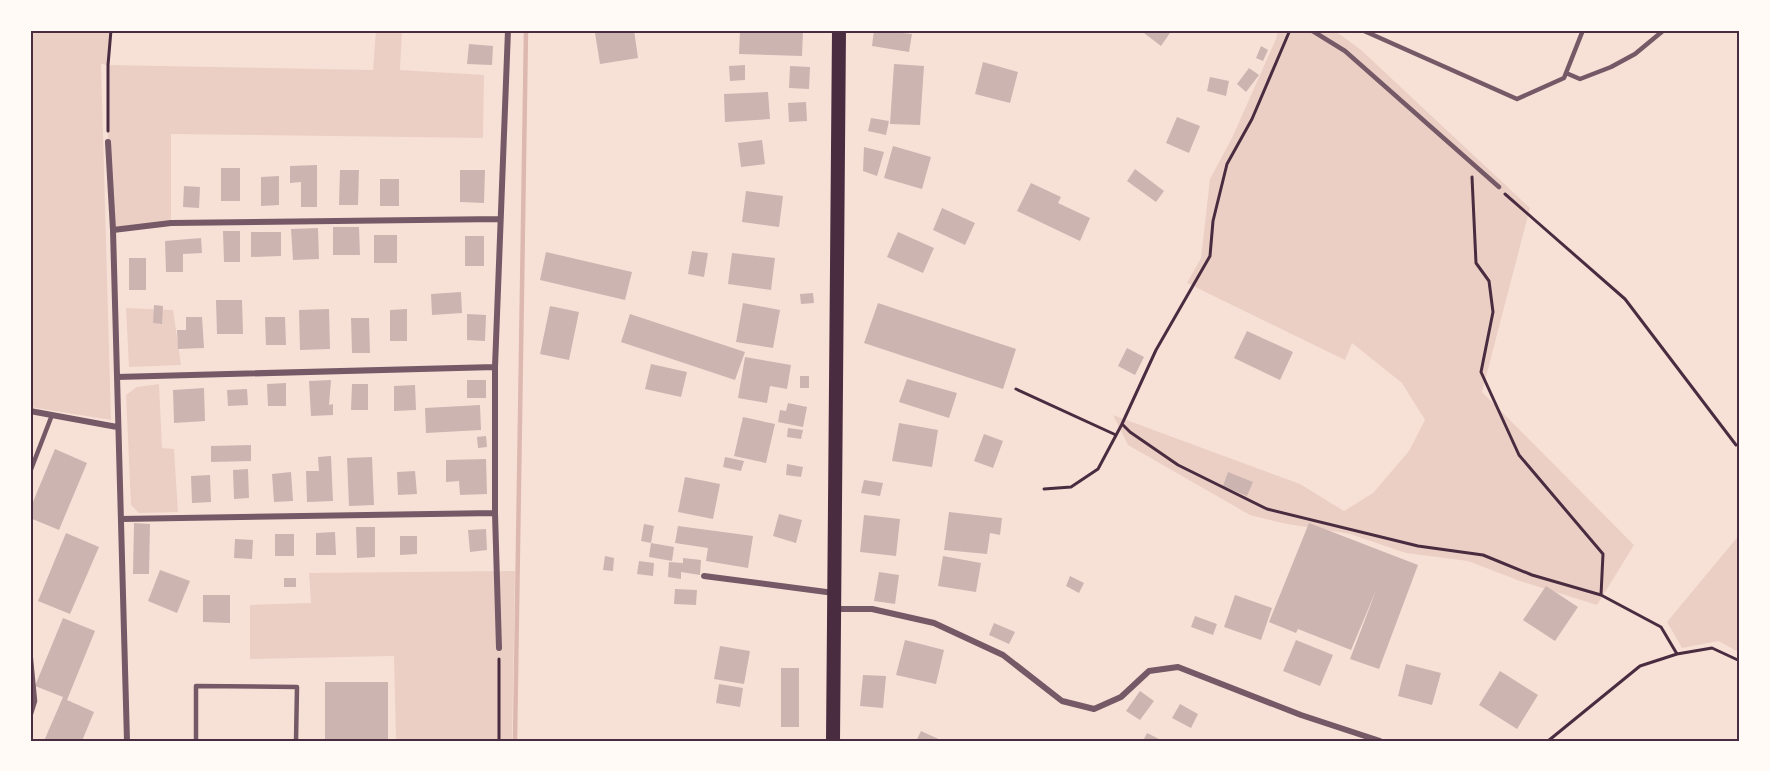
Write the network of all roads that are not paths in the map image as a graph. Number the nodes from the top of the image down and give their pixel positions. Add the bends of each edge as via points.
1 (508, 30) edge
2 (839, 30) edge
3 (1311, 30) edge
4 (1362, 30) edge
5 (1583, 30) edge
6 (1664, 30) edge
7 (1566, 74) junction
8 (108, 142) road end
9 (1499, 187) road end
10 (500, 219) junction
11 (113, 230) junction
12 (495, 367) junction
13 (117, 377) junction
14 (30, 411) edge
15 (52, 415) junction
16 (117, 427) junction
17 (30, 472) edge
18 (495, 513) junction
19 (121, 519) junction
20 (704, 576) dead end
21 (834, 593) junction
22 (834, 609) junction
23 (499, 648) road end
24 (30, 649) edge
25 (30, 717) edge
26 (127, 741) edge
27 (196, 741) edge
28 (296, 741) edge
29 (833, 741) edge
30 (1380, 741) edge

1 - 10 street
2 - 21 main road
3 - 9 lane via 1345,51
4 - 7 lane via 1517,99
5 - 7 lane
6 - 7 lane via 1635,54 1611,67 1580,79
8 - 11 street
10 - 11 street via 171,223
10 - 12 street
11 - 13 street
12 - 13 street
12 - 18 street
13 - 16 street
14 - 15 street
15 - 16 street
15 - 17 lane
16 - 19 street
18 - 19 street
18 - 23 street
19 - 26 street
20 - 21 street
21 - 22 main road
22 - 29 main road
22 - 30 street via 872,609 934,623 1003,655 1062,701 1094,709 1121,697 1149,671 1178,667
24 - 25 lane via 35,702
27 - 28 lane via 196,686 219,686 297,687

